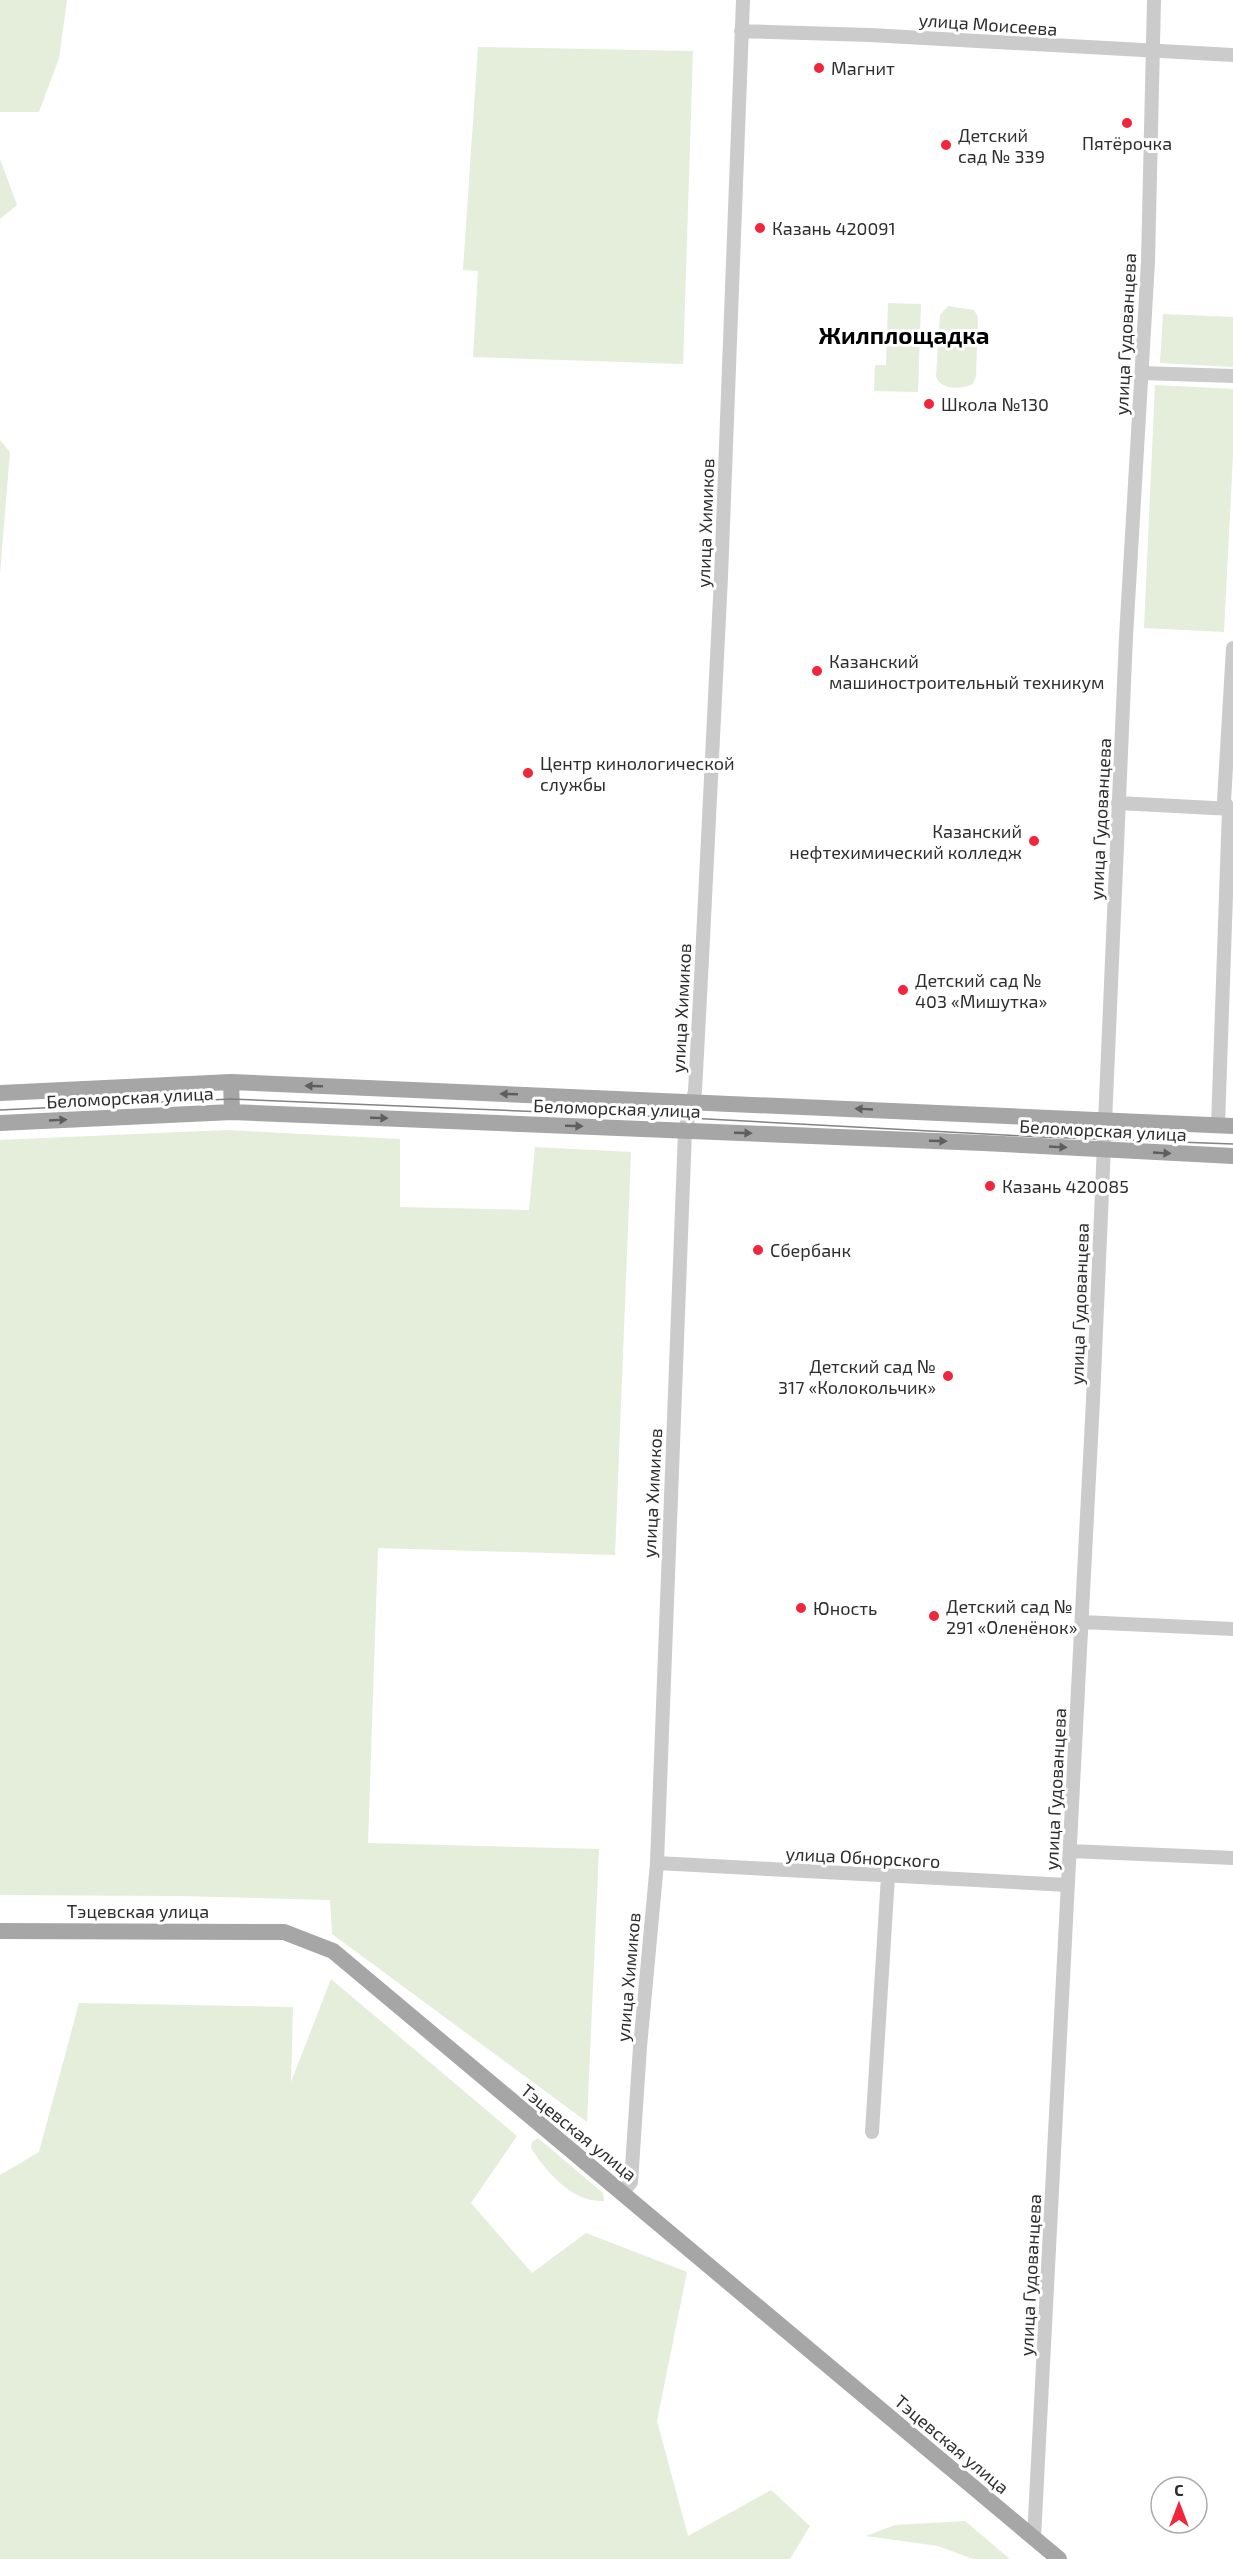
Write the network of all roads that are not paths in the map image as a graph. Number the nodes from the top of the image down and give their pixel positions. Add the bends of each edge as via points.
1 (743, 0) edge
2 (1154, 0) edge
3 (741, 31) junction
4 (1152, 52) junction
5 (1233, 55) edge
6 (1142, 373) junction
7 (1233, 376) edge
8 (1233, 648) edge
9 (1118, 804) junction
10 (1231, 809) edge
11 (231, 1082) junction
12 (0, 1093) edge
13 (693, 1102) junction
14 (232, 1112) junction
15 (1106, 1120) junction
16 (0, 1123) edge
17 (1226, 1125) edge
18 (684, 1131) junction
19 (1103, 1150) junction
20 (1233, 1156) edge
21 (1082, 1622) junction
22 (1233, 1629) edge
23 (1070, 1851) junction
24 (1233, 1858) edge
25 (657, 1863) junction
26 (888, 1876) junction
27 (1068, 1885) junction
28 (0, 1931) edge
29 (872, 2132) dead end
30 (622, 2193) junction
31 (1034, 2538) junction
32 (1059, 2559) edge

1 - 3 street, улица Химиков
2 - 4 street, улица Гудованцева
3 - 4 street, улица Моисеева via 899,36
3 - 13 street, улица Химиков via 721,577
4 - 5 street, улица Моисеева
4 - 6 street, улица Гудованцева
6 - 7 street
6 - 9 street, улица Гудованцева
8 - 10 street via 1224,801
9 - 10 street
9 - 15 street, улица Гудованцева
10 - 17 street
11 - 12 main road, Беломорская улица
13 -> 11 main road, Беломорская улица
11 - 14 main road
15 -> 13 main road, Беломорская улица
13 - 18 street, улица Химиков
16 -> 14 main road, Беломорская улица
14 -> 18 main road, Беломорская улица
15 - 17 main road, Беломорская улица
15 - 19 street, улица Гудованцева
18 -> 19 main road, Беломорская улица
18 - 25 street, улица Химиков
19 -> 20 main road, Беломорская улица
19 - 21 street, улица Гудованцева
21 - 22 street
21 - 23 street, улица Гудованцева
23 - 24 street
23 - 27 street, улица Гудованцева
25 - 26 street, улица Обнорского
25 - 30 street, улица Химиков via 631,2182
26 - 27 street, улица Обнорского
26 - 29 street
27 - 31 street, улица Гудованцева
28 - 30 main road, Тэцевская улица via 284,1932 333,1951
30 - 31 main road, Тэцевская улица
31 - 32 main road, Тэцевская улица

